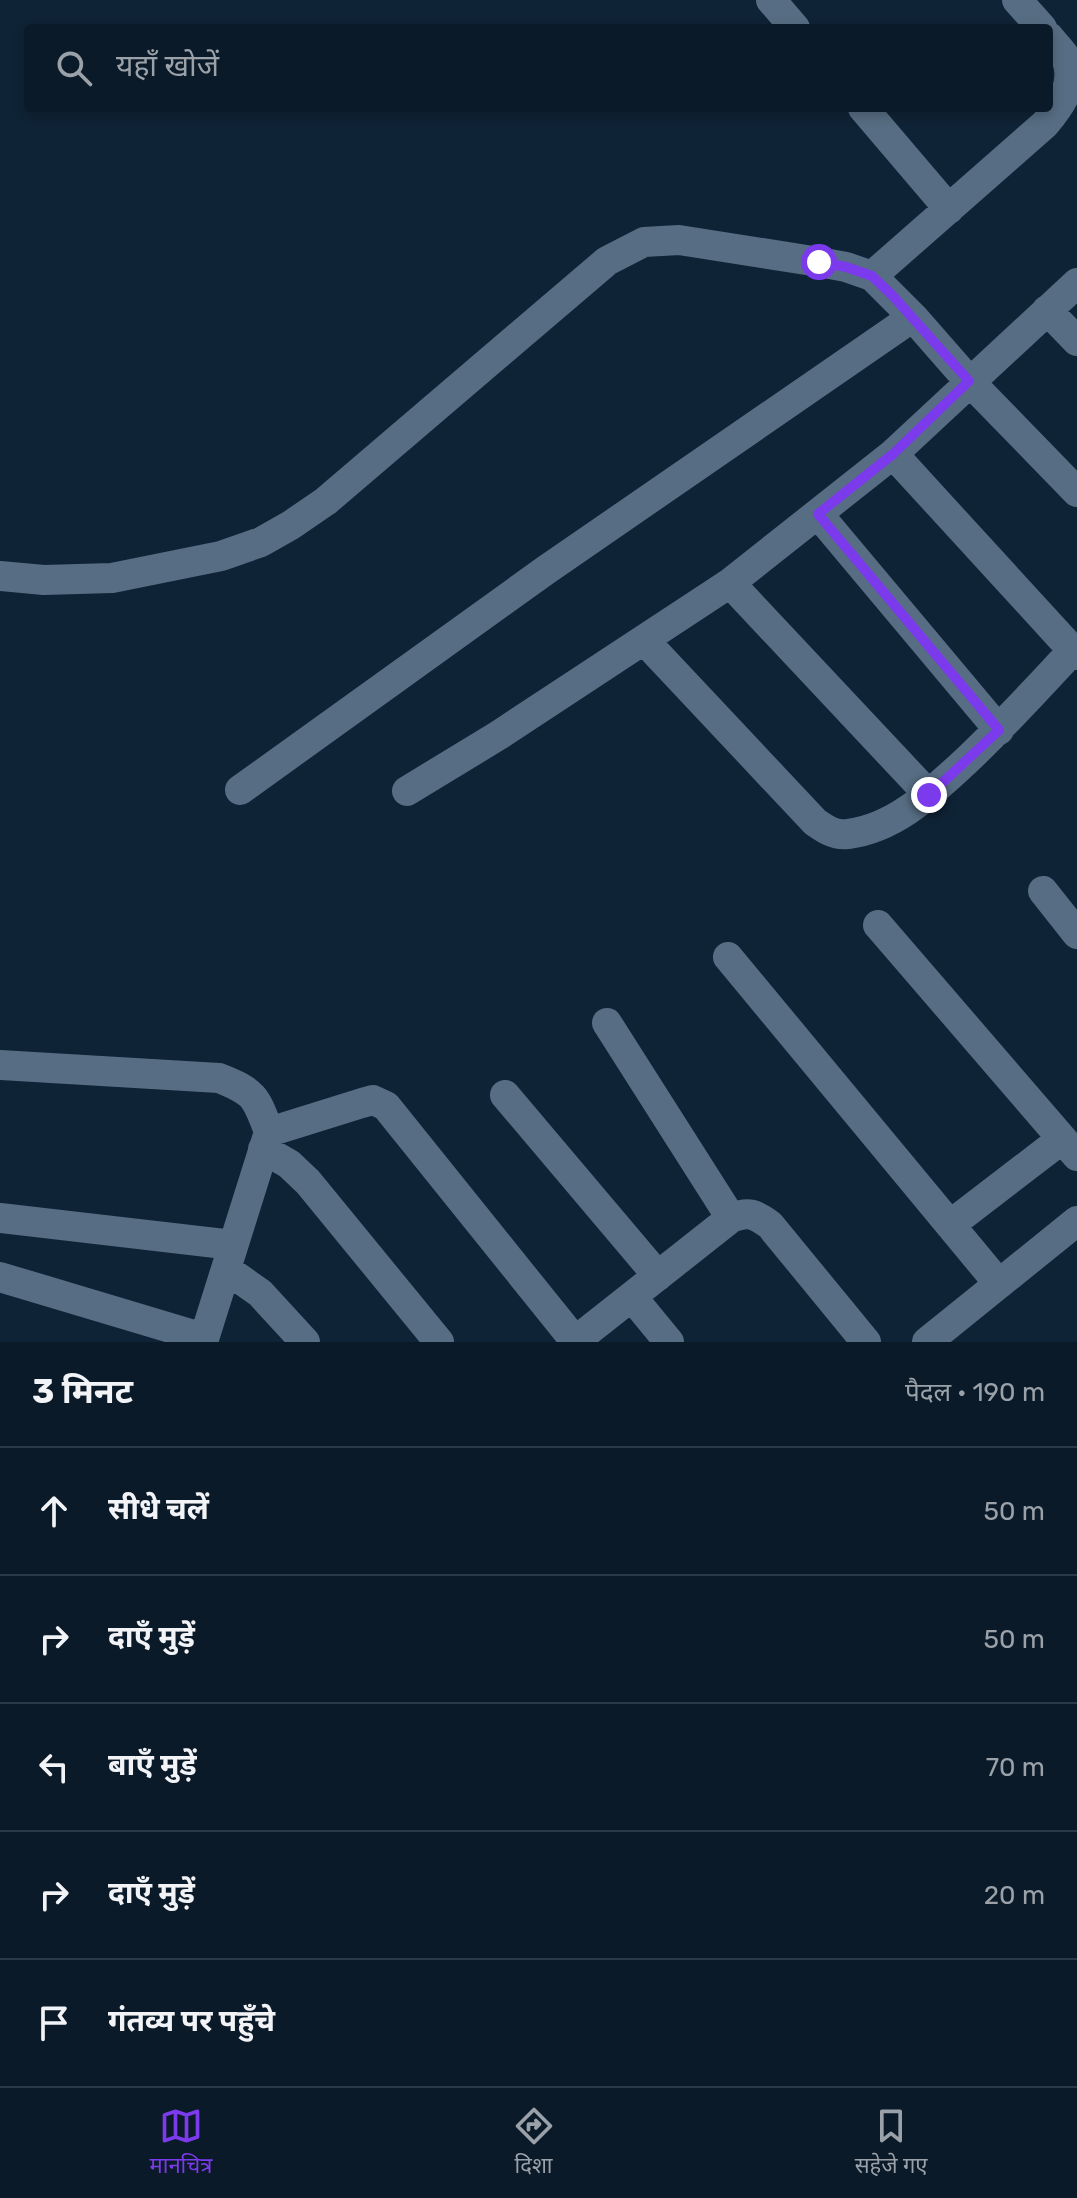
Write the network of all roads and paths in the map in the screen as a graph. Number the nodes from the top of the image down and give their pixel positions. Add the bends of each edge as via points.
1 (771, 0) edge
2 (1017, 0) edge
3 (792, 24) edge
4 (1038, 24) edge
5 (1053, 42) edge
6 (866, 112) edge
7 (949, 209) junction
8 (872, 276) junction
9 (1077, 283) edge
10 (1047, 310) junction
11 (913, 317) junction
12 (1077, 341) edge
13 (969, 381) junction
14 (893, 454) junction
15 (1077, 492) edge
16 (818, 514) junction
17 (0, 576) edge
18 (730, 583) junction
19 (644, 640) junction
20 (1074, 653) edge
21 (999, 730) junction
22 (240, 790) dead end
23 (407, 791) dead end
24 (929, 795) junction
25 (1043, 891) dead end
26 (878, 925) dead end
27 (1077, 934) edge
28 (728, 957) dead end
29 (607, 1023) dead end
30 (0, 1065) edge
31 (505, 1095) dead end
32 (266, 1140) junction
33 (1070, 1148) edge
34 (0, 1218) edge
35 (731, 1218) junction
36 (1077, 1221) edge
37 (950, 1225) junction
38 (229, 1257) junction
39 (658, 1276) junction
40 (0, 1277) edge
41 (999, 1284) junction
42 (632, 1297) junction
43 (204, 1340) edge
44 (574, 1341) edge
45 (305, 1342) edge
46 (439, 1342) edge
47 (669, 1342) edge
48 (866, 1342) edge
49 (927, 1342) edge

1 - 3 street
2 - 4 street
5 - 7 street via 1066,58 1069,81 1063,103
6 - 7 street
7 - 8 street
8 - 11 street
8 - 17 street via 832,264 679,240 644,242 607,261 326,501 261,542 221,556 112,578
9 - 10 street
10 - 12 street
10 - 13 street
11 - 13 street
11 - 22 street via 546,570
13 - 14 street
13 - 15 street
14 - 16 street
14 - 20 street
16 - 18 street
16 - 21 street
18 - 19 street
18 - 24 street
19 - 23 street
19 - 24 street via 830,833 846,835 876,827
20 - 21 street
21 - 24 street
25 - 27 street
26 - 33 street
28 - 37 street
29 - 35 street
30 - 32 street via 219,1078 258,1102
31 - 39 street
32 - 38 street
32 - 44 street via 362,1103 373,1100 386,1106
32 - 46 street via 308,1182
33 - 37 street
34 - 38 street
35 - 39 street
35 - 48 street via 744,1213 770,1225
36 - 41 street
37 - 41 street
38 - 43 street
38 - 45 street
39 - 42 street
40 - 43 street
41 - 49 street
42 - 44 street
42 - 47 street

